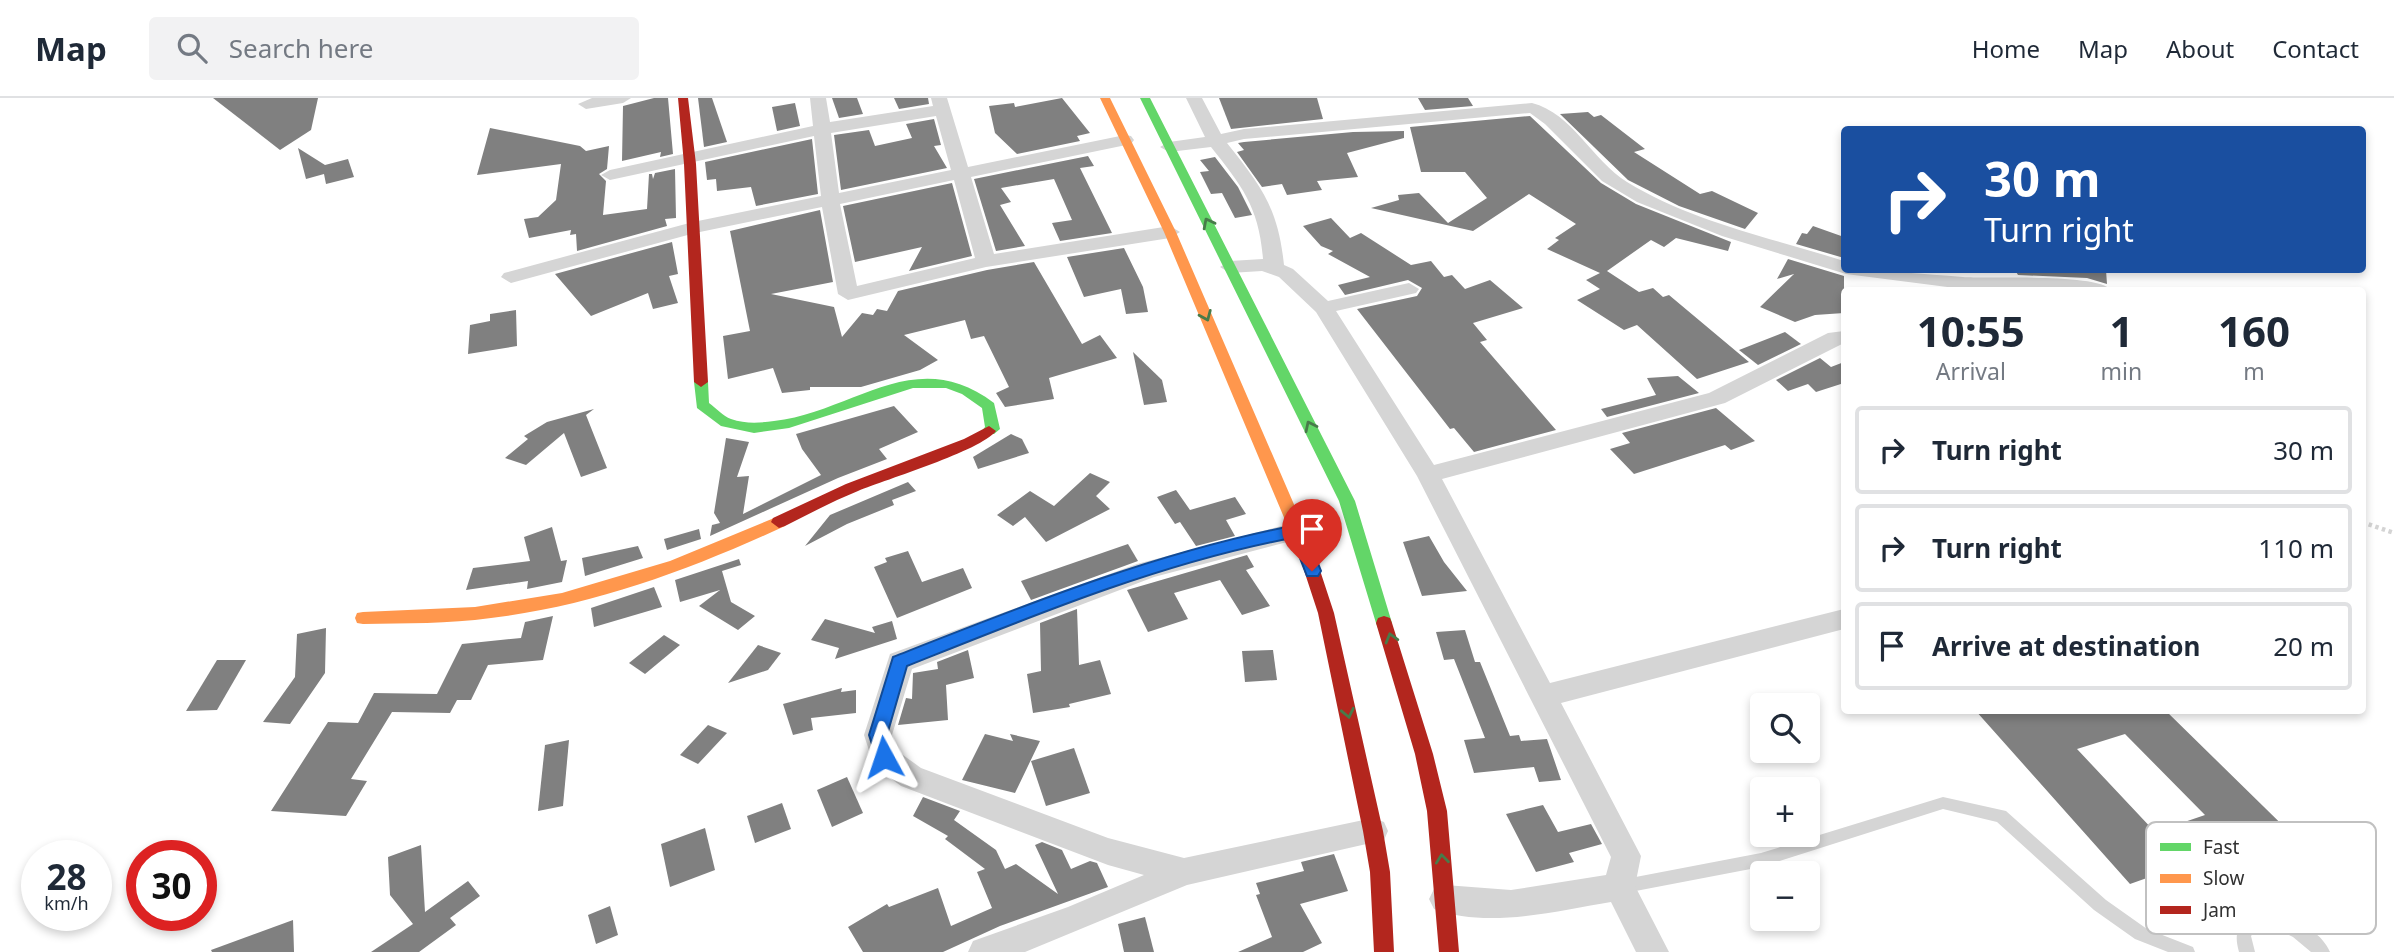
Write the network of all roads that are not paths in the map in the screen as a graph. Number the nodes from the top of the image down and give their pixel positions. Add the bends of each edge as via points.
1 (623, 98) edge
2 (683, 98) edge
3 (818, 98) edge
4 (1105, 98) edge
5 (1145, 98) edge
6 (1194, 98) edge
7 (1406, 98) edge
8 (586, 104) dead end
9 (941, 104) edge
10 (1420, 118) junction
11 (821, 129) junction
12 (1125, 139) junction
13 (1216, 141) junction
14 (1169, 147) junction
15 (689, 157) junction
16 (962, 172) junction
17 (610, 175) dead end
18 (830, 198) junction
19 (693, 228) junction
20 (1170, 232) junction
21 (986, 261) junction
22 (1841, 266) edge
23 (1230, 267) junction
24 (1274, 269) junction
25 (1878, 273) edge
26 (511, 277) dead end
27 (2079, 287) edge
28 (1409, 289) dead end
29 (1324, 308) junction
30 (1841, 337) edge
31 (1428, 475) junction
32 (1297, 531) junction
33 (363, 618) dead end
34 (1841, 620) edge
35 (1545, 696) junction
36 (1373, 831) junction
37 (1184, 872) junction
38 (1619, 887) junction
39 (1445, 900) junction
40 (2244, 934) edge
41 (2303, 934) edge
42 (984, 952) edge
43 (1384, 952) edge
44 (1449, 952) edge
45 (1653, 952) edge
46 (2187, 952) edge
47 (2247, 952) edge
48 (2322, 952) edge

1 - 8 street
2 - 15 main road
3 - 11 street
4 - 12 main road
5 - 14 main road
6 - 13 street
7 - 10 street
9 - 11 street
9 - 16 street
10 - 13 street via 1244,134
10 - 22 street via 1522,107 1541,111 1619,184 1693,218
11 - 15 street
11 - 18 street
12 - 16 street
12 - 20 main road
13 - 14 street
13 - 24 street via 1255,190 1271,233
23 -> 14 main road
15 - 17 street
15 - 19 main road
16 - 18 street
16 - 21 street
18 - 19 street
18 - 21 street via 848,294
19 - 26 street
19 - 33 main road via 702,405 713,418 737,427 774,427 938,382 970,391 989,406 993,429 969,443 850,488 726,547 568,598 491,612
20 - 21 street
20 -> 32 main road
23 - 24 street via 1264,265
39 -> 23 main road via 1437,811 1424,754 1347,501
24 - 29 street via 1286,273
25 - 27 street via 1963,283
28 - 29 street
29 - 31 street
30 - 31 street via 1717,398
31 - 35 street
32 -> 36 main road via 1326,613
32 - 37 street via 1231,543 1023,613 900,662 878,735 884,757 911,777 1108,851
34 - 35 street
35 - 38 street via 1626,856
36 - 37 street
36 - 43 main road
37 - 42 street
38 - 39 street via 1511,904
38 - 45 street
38 - 46 lane via 1761,860 1943,803 2001,816 2100,905 2141,934
39 - 44 main road
40 - 47 lane
41 - 48 lane

